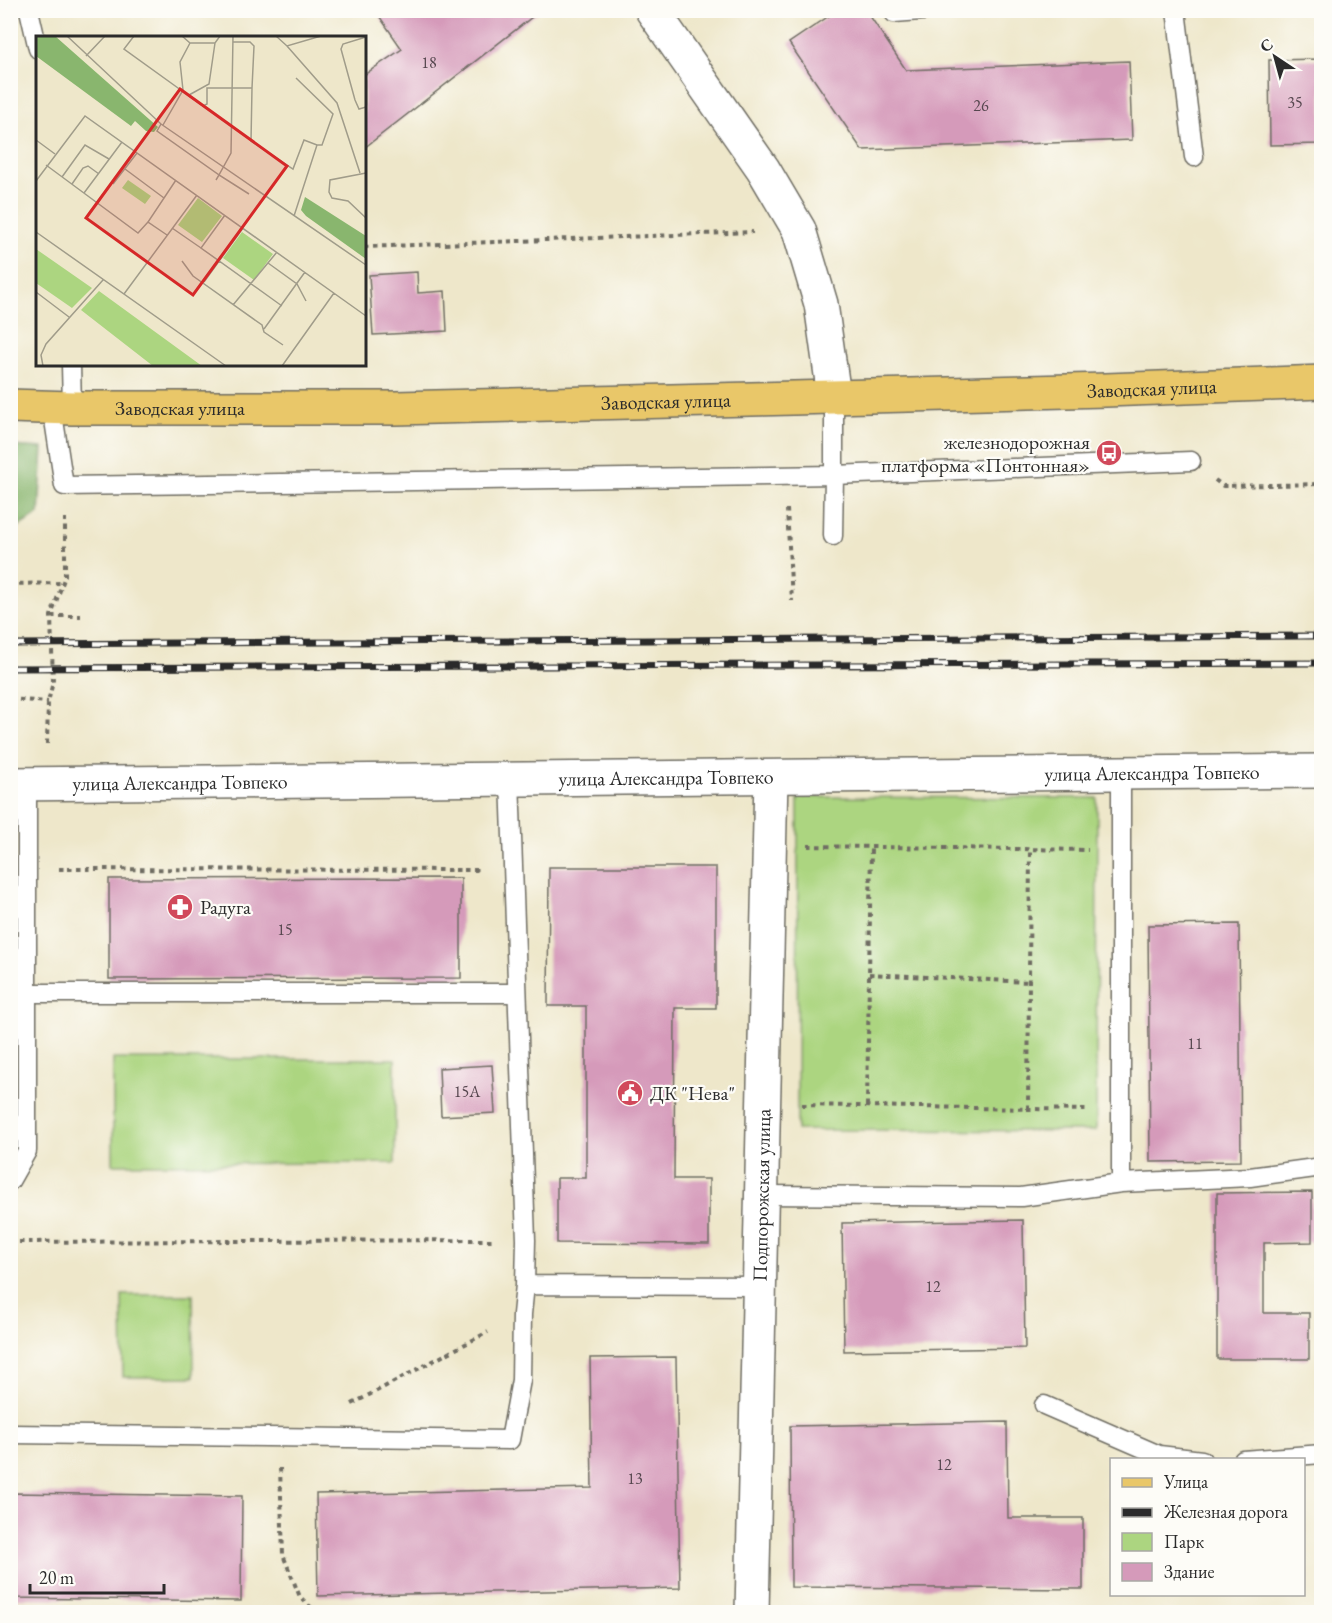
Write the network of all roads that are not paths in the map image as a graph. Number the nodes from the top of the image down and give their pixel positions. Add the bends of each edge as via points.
1 (29, 10) edge
2 (652, 10) edge
3 (892, 10) edge
4 (934, 10) edge
5 (1176, 10) edge
6 (36, 40) edge
7 (1194, 157) dead end
8 (71, 366) edge
9 (1322, 382) edge
10 (834, 396) junction
11 (10, 406) edge
12 (62, 407) junction
13 (1191, 461) road end
14 (834, 475) junction
15 (833, 536) dead end
16 (1322, 771) edge
17 (1121, 773) junction
18 (771, 777) junction
19 (510, 779) junction
20 (19, 784) edge
21 (27, 993) junction
22 (516, 993) junction
23 (1322, 1167) edge
24 (10, 1181) edge
25 (1121, 1184) junction
26 (763, 1195) junction
27 (525, 1285) junction
28 (760, 1286) junction
29 (1044, 1405) dead end
30 (10, 1434) edge
31 (1322, 1454) edge
32 (1185, 1458) edge
33 (1269, 1458) edge
34 (752, 1612) edge

1 - 6 lane
2 - 10 street via 763,169 799,230 821,304
3 - 4 lane
5 - 7 lane
8 - 12 lane
9 - 10 main road, Заводская улица
10 - 12 main road, Заводская улица via 396,408
10 - 14 lane
11 - 12 main road, Заводская улица
12 - 14 lane via 64,486
13 - 14 lane
14 - 15 lane
16 - 17 street, улица Александра Товпеко
17 - 18 street, улица Александра Товпеко
17 - 25 lane
18 - 19 street, улица Александра Товпеко
18 - 26 street, Подпорожская улица
19 - 20 street, улица Александра Товпеко
19 - 22 lane
20 - 21 lane via 27,869
21 - 22 lane
21 - 24 lane via 27,1151
22 - 27 lane
23 - 25 lane via 1250,1177
25 - 26 lane via 1021,1197
26 - 28 street, Подпорожская улица
27 - 28 lane
27 - 30 lane via 521,1380 510,1440
28 - 34 street, Подпорожская улица
29 - 32 lane via 1159,1455
31 - 33 lane

